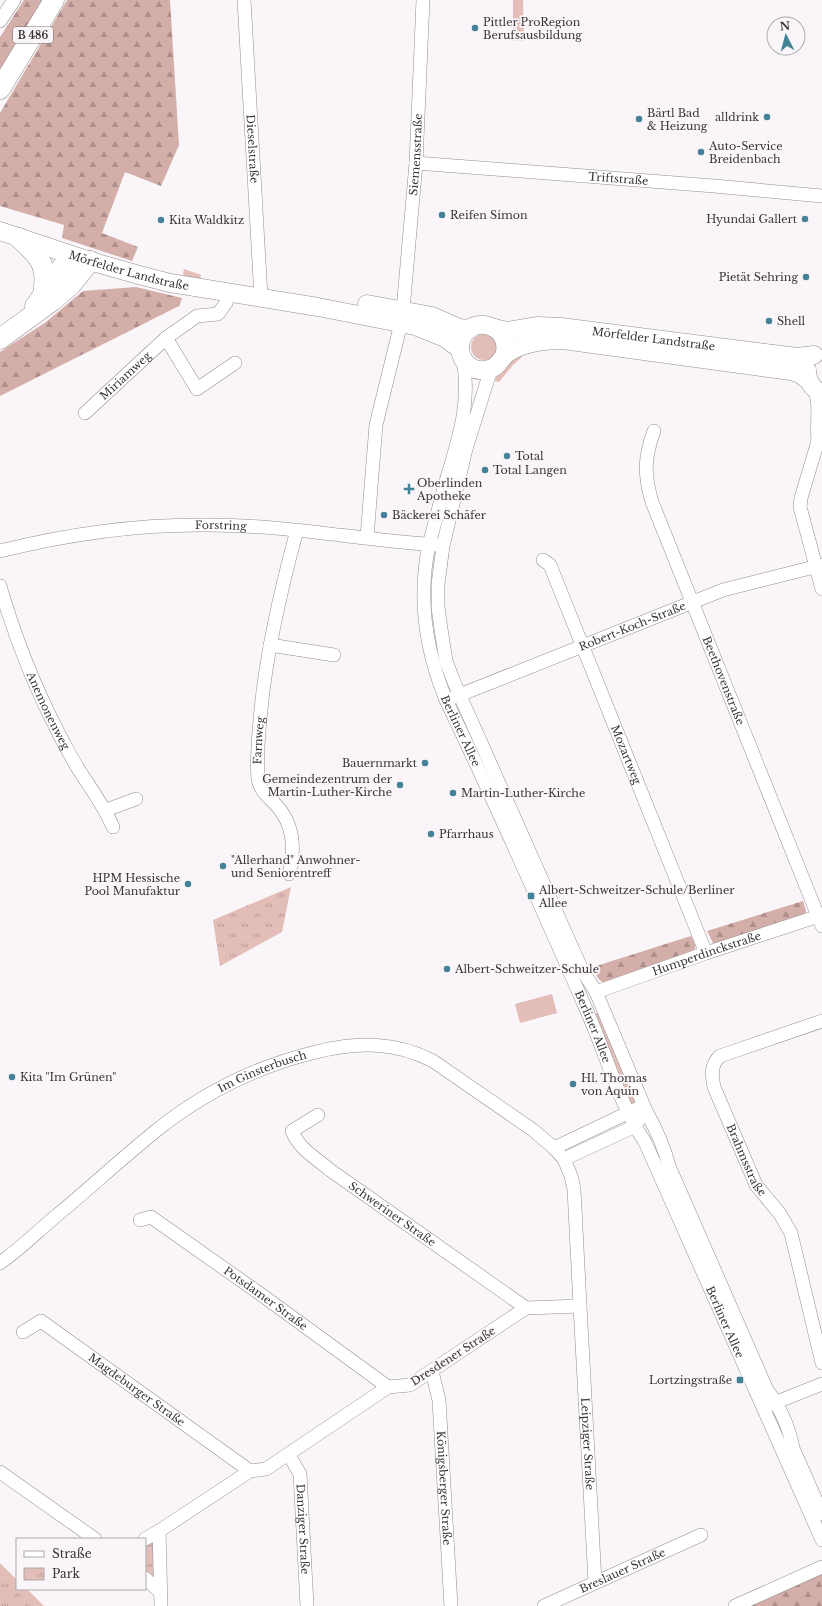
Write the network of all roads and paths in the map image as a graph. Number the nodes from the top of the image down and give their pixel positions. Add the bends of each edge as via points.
1 (14, 0) edge
2 (54, 0) edge
3 (244, 0) edge
4 (423, 0) edge
5 (0, 21) edge
6 (0, 89) edge
7 (416, 163) junction
8 (822, 196) edge
9 (0, 231) edge
10 (19, 238) junction
11 (90, 261) junction
12 (228, 293) junction
13 (43, 296) junction
14 (261, 297) junction
15 (402, 316) junction
16 (494, 328) junction
17 (470, 329) junction
18 (6, 334) edge
19 (166, 338) junction
20 (818, 352) edge
21 (462, 354) junction
22 (504, 356) junction
23 (235, 363) dead end
24 (491, 369) junction
25 (815, 387) edge
26 (86, 413) dead end
27 (654, 431) dead end
28 (820, 437) edge
29 (453, 479) junction
30 (297, 530) junction
31 (367, 537) junction
32 (429, 545) junction
33 (443, 546) junction
34 (0, 551) edge
35 (543, 560) dead end
36 (819, 566) edge
37 (0, 586) edge
38 (822, 589) edge
39 (693, 603) junction
40 (270, 645) junction
41 (582, 646) junction
42 (334, 655) dead end
43 (460, 695) junction
44 (446, 700) junction
45 (136, 799) dead end
46 (106, 810) junction
47 (113, 827) dead end
48 (289, 874) dead end
49 (821, 919) edge
50 (706, 953) junction
51 (596, 992) junction
52 (822, 1021) edge
53 (644, 1109) junction
54 (629, 1113) junction
55 (318, 1115) dead end
56 (634, 1126) junction
57 (554, 1148) junction
58 (564, 1159) junction
59 (140, 1220) dead end
60 (0, 1263) edge
61 (580, 1306) junction
62 (526, 1308) junction
63 (23, 1332) dead end
64 (822, 1363) edge
65 (432, 1371) junction
66 (822, 1384) edge
67 (388, 1387) junction
68 (776, 1402) junction
69 (764, 1408) junction
70 (289, 1454) junction
71 (250, 1471) junction
72 (0, 1472) edge
73 (822, 1514) edge
74 (159, 1531) junction
75 (701, 1535) dead end
76 (95, 1538) edge
77 (146, 1538) edge
78 (822, 1540) edge
79 (822, 1567) edge
80 (146, 1579) edge
81 (595, 1582) junction
82 (160, 1592) junction
83 (161, 1606) edge
84 (307, 1606) edge
85 (451, 1606) edge
86 (544, 1606) edge
87 (735, 1606) edge

1 - 5 street
2 - 6 main road, B 486
3 - 14 street, Dieselstraße
4 - 7 street, Siemensstraße
7 - 8 street, Triftstraße
7 - 15 street, Siemensstraße
9 - 10 main road, Mörfelder Landstraße
10 - 11 main road, Mörfelder Landstraße
10 - 13 main road via 35,252 43,266 46,280
11 - 12 main road, Mörfelder Landstraße via 170,283
11 - 13 main road via 68,262 61,268
11 - 18 main road via 71,285
12 - 14 main road, Mörfelder Landstraße
12 - 19 street, Miriamweg via 226,303 218,314 197,316
13 - 18 main road via 28,315
14 - 15 main road, Mörfelder Landstraße via 354,302
14 - 15 main road, Mörfelder Landstraße via 381,319
15 - 17 main road, Mörfelder Landstraße via 432,316 463,329
15 - 21 main road, Mörfelder Landstraße via 415,326 436,334
15 - 31 street, Siemensstraße via 376,425
16 - 17 main road, Mörfelder Landstraße via 484,325
16 - 20 main road, Mörfelder Landstraße via 507,331 538,326 561,327 797,358
16 - 22 main road via 504,339
17 - 21 main road via 462,339
19 - 23 street via 197,389
19 - 26 street, Miriamweg
20 - 25 main road, Mörfelder Landstraße via 807,368
21 - 24 main road, Mörfelder Landstraße via 469,366 477,370
21 - 29 street, Berliner Allee via 466,386 465,410
22 - 24 main road, Mörfelder Landstraße via 499,364
22 - 25 main road, Mörfelder Landstraße via 512,350 532,343 563,340 791,371 800,374
24 - 29 street, Berliner Allee via 466,449
25 - 28 street
27 - 39 street, Beethovenstraße via 646,461 647,483 652,502
28 - 36 street via 800,507
29 - 32 street, Berliner Allee
29 - 33 street, Berliner Allee
30 - 31 street, Forstring
30 - 34 street, Forstring via 211,525 157,527 60,538
30 - 40 street, Farnweg
31 - 32 street, Forstring
32 - 33 street, Forstring
32 - 44 street, Berliner Allee via 425,617 432,658
33 - 43 street, Berliner Allee via 438,607 446,661
35 - 41 street, Mozartweg via 550,565
36 - 38 street
36 - 39 street, Robert-Koch-Straße via 731,588
37 - 46 street, Anemonenweg via 15,633 59,735
39 - 41 street, Robert-Koch-Straße
39 - 49 street, Beethovenstraße
40 - 42 street
40 - 48 street, Farnweg via 259,727 259,781 265,794 287,821 291,831 293,855
41 - 43 street, Robert-Koch-Straße
41 - 50 street, Mozartweg
43 - 44 street, Robert-Koch-Straße
43 - 51 street, Berliner Allee via 582,970
44 - 54 street, Berliner Allee via 550,927
45 - 46 street
46 - 47 street, Anemonenweg
49 - 50 street, Humperdinckstraße
50 - 51 street, Humperdinckstraße
51 - 53 street, Berliner Allee
52 - 64 street, Brahmsstraße via 720,1056 714,1063 712,1077 756,1185 780,1214 791,1233
53 - 54 street
53 - 56 street
53 - 68 street, Berliner Allee via 655,1127 669,1166 767,1390
54 - 56 street, Berliner Allee
54 - 57 street
55 - 62 street, Schweriner Straße via 292,1131 302,1148
56 - 58 street
56 - 69 street, Berliner Allee via 645,1142
57 - 58 street, Im Ginsterbusch
57 - 60 street, Im Ginsterbusch via 421,1054 379,1044 326,1049 265,1067 190,1107 157,1130
58 - 61 street via 574,1189
59 - 67 street, Potsdamer Straße via 151,1218
61 - 62 street
61 - 81 street, Leipziger Straße
62 - 65 street, Dresdener Straße
63 - 71 street, Magdeburger Straße via 41,1321
65 - 67 street, Dresdener Straße via 410,1385
65 - 85 street, Königsberger Straße via 439,1400
66 - 68 street
67 - 70 street, Dresdener Straße
68 - 69 street
68 - 73 street, Berliner Allee
69 - 78 street, Berliner Allee
70 - 71 street, Dresdener Straße via 266,1469
70 - 84 street, Danziger Straße via 300,1474
71 - 74 street, Dresdener Straße
72 - 76 street
74 - 77 street, Dresdener Straße
74 - 82 street
75 - 81 street, Breslauer Straße
79 - 87 street
80 - 82 street
81 - 86 street, Breslauer Straße
82 - 83 street

